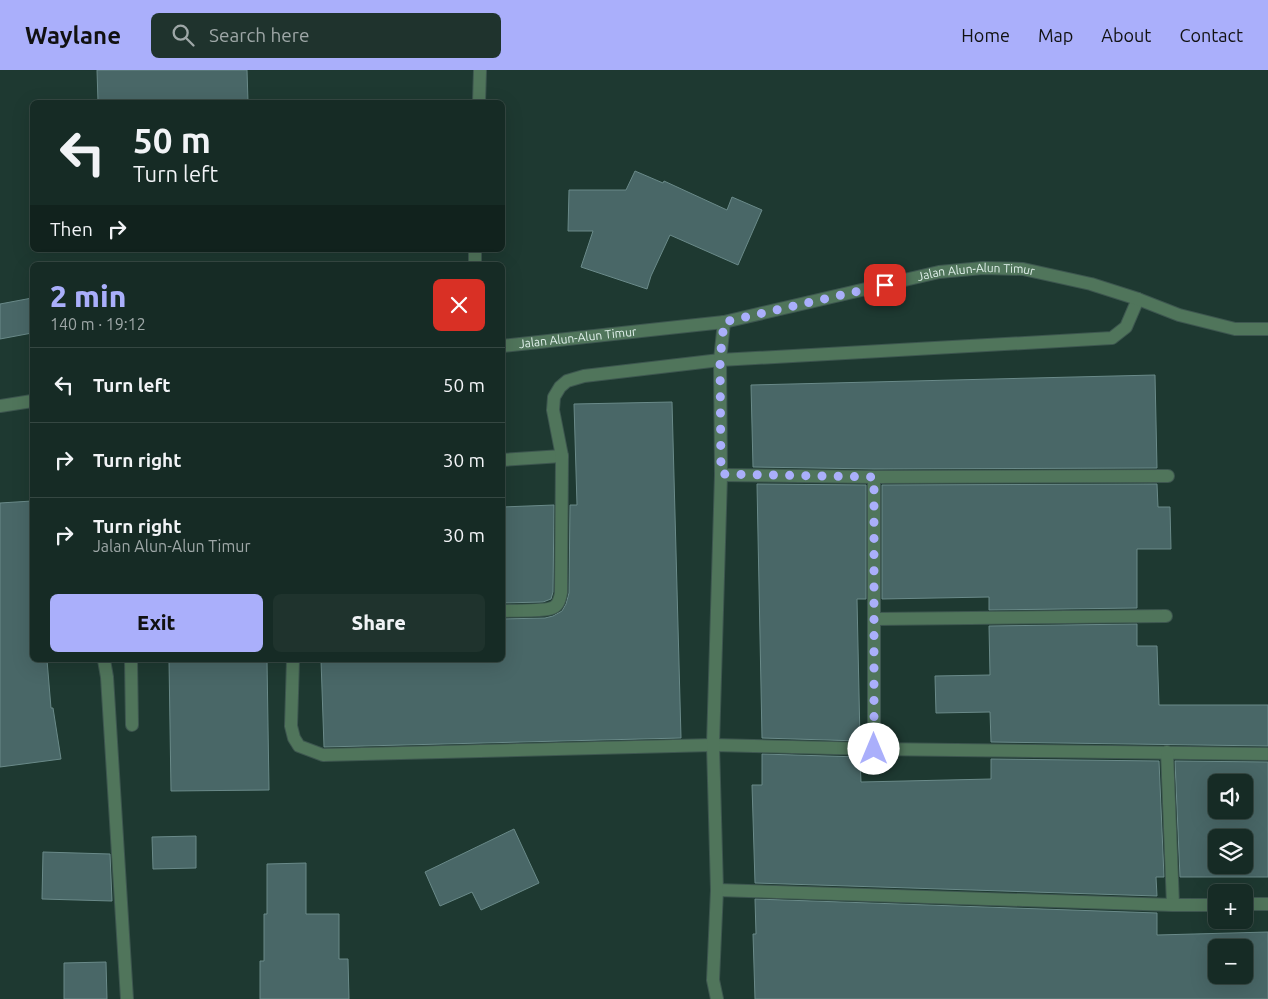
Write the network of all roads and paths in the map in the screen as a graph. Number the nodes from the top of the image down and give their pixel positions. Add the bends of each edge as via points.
1 (480, 70) edge
2 (479, 100) edge
3 (1138, 299) junction
4 (724, 322) junction
5 (1268, 330) edge
6 (505, 346) edge
7 (720, 360) junction
8 (30, 401) edge
9 (0, 406) edge
10 (562, 456) junction
11 (505, 460) edge
12 (721, 474) junction
13 (1168, 476) dead end
14 (874, 477) junction
15 (505, 611) edge
16 (1166, 616) dead end
17 (874, 619) junction
18 (104, 662) edge
19 (131, 662) edge
20 (293, 662) edge
21 (132, 725) dead end
22 (714, 745) junction
23 (874, 749) junction
24 (1167, 752) junction
25 (1268, 754) edge
26 (717, 890) junction
27 (1208, 904) edge
28 (1253, 904) edge
29 (1268, 904) edge
30 (1173, 905) junction
31 (127, 999) edge
32 (717, 999) edge

1 - 2 street
3 - 4 street, Jalan Alun-Alun Timur via 1091,284 1023,269 983,268 939,272
3 - 5 street, Jalan Alun-Alun Timur via 1179,315 1235,329
3 - 7 street via 1126,327 1112,338
4 - 6 street, Jalan Alun-Alun Timur
4 - 7 street
7 - 10 street via 584,376 567,381 554,397 553,410
7 - 12 street
8 - 9 street
10 - 11 street
10 - 15 street via 562,593 553,608
12 - 14 street
12 - 22 street
13 - 14 street
14 - 17 street
16 - 17 street
17 - 23 street
18 - 31 street
19 - 21 street
20 - 22 street via 291,726 294,738 299,746 323,755
22 - 23 street
22 - 26 street
23 - 24 street
24 - 25 street
24 - 30 street
26 - 30 street
26 - 32 street via 713,980
27 - 30 street
28 - 29 street

